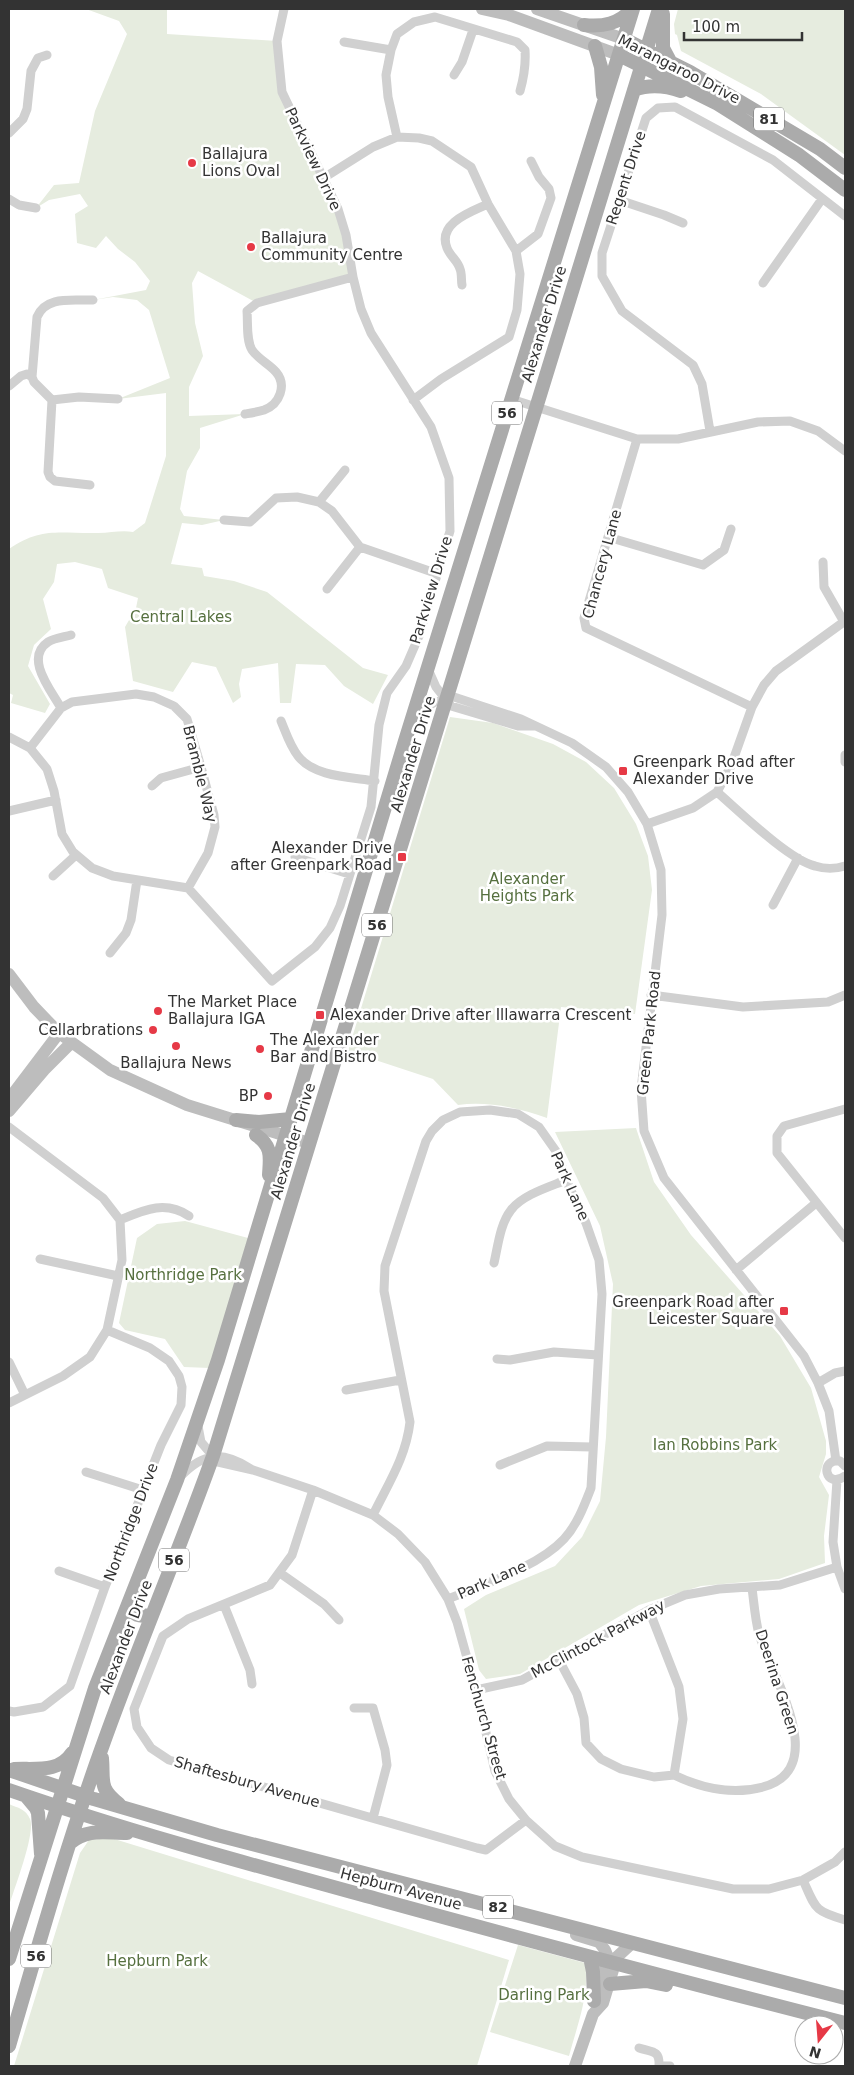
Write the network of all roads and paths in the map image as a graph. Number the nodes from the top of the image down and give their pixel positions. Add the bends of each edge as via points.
1 (482, 9) edge
2 (537, 9) edge
3 (632, 9) edge
4 (659, 9) edge
5 (664, 9) edge
6 (283, 12) edge
7 (584, 25) junction
8 (473, 30) junction
9 (624, 39) junction
10 (344, 42) dead end
11 (595, 46) junction
12 (391, 50) junction
13 (646, 51) junction
14 (47, 55) dead end
15 (619, 55) junction
16 (672, 63) junction
17 (642, 66) junction
18 (454, 75) dead end
19 (634, 90) junction
20 (520, 91) dead end
21 (604, 103) junction
22 (718, 104) junction
23 (9, 134) edge
24 (397, 137) junction
25 (532, 161) dead end
26 (845, 168) edge
27 (322, 179) junction
28 (845, 190) edge
29 (9, 199) edge
30 (618, 200) junction
31 (822, 200) junction
32 (488, 204) junction
33 (36, 208) dead end
34 (845, 216) edge
35 (683, 223) dead end
36 (516, 251) junction
37 (352, 277) junction
38 (763, 282) dead end
39 (462, 284) dead end
40 (93, 300) dead end
41 (32, 377) junction
42 (9, 386) edge
43 (118, 399) dead end
44 (52, 400) junction
45 (413, 400) junction
46 (511, 400) junction
47 (535, 408) junction
48 (245, 414) dead end
49 (710, 431) junction
50 (638, 439) junction
51 (845, 451) edge
52 (345, 470) dead end
53 (90, 485) dead end
54 (319, 502) junction
55 (224, 520) dead end
56 (731, 529) dead end
57 (608, 537) junction
58 (360, 548) junction
59 (823, 562) dead end
60 (438, 574) junction
61 (327, 589) dead end
62 (845, 621) edge
63 (71, 635) dead end
64 (428, 668) junction
65 (447, 700) junction
66 (752, 707) junction
67 (61, 708) junction
68 (281, 721) dead end
69 (9, 737) edge
70 (405, 741) junction
71 (30, 748) junction
72 (845, 756) edge
73 (845, 762) edge
74 (201, 767) junction
75 (375, 781) junction
76 (152, 786) dead end
77 (717, 792) junction
78 (56, 800) junction
79 (9, 811) edge
80 (647, 824) junction
81 (76, 855) junction
82 (295, 857) dead end
83 (798, 858) junction
84 (845, 866) edge
85 (349, 874) junction
86 (53, 876) dead end
87 (137, 880) junction
88 (188, 888) junction
89 (773, 905) dead end
90 (110, 953) dead end
91 (9, 974) edge
92 (9, 988) edge
93 (651, 995) junction
94 (845, 995) edge
95 (57, 1035) junction
96 (69, 1045) junction
97 (9, 1099) edge
98 (845, 1109) edge
99 (9, 1112) edge
100 (291, 1118) junction
101 (236, 1120) junction
102 (9, 1127) edge
103 (256, 1136) junction
104 (284, 1140) junction
105 (307, 1147) junction
106 (566, 1180) junction
107 (269, 1191) junction
108 (816, 1203) junction
109 (189, 1216) dead end
110 (120, 1220) junction
111 (845, 1238) edge
112 (40, 1259) dead end
113 (494, 1263) dead end
114 (736, 1270) junction
115 (118, 1276) junction
116 (107, 1330) junction
117 (598, 1355) junction
118 (498, 1358) dead end
119 (9, 1362) edge
120 (845, 1371) edge
121 (400, 1380) junction
122 (818, 1383) junction
123 (346, 1390) dead end
124 (25, 1395) junction
125 (9, 1403) edge
126 (197, 1422) junction
127 (592, 1447) junction
128 (213, 1456) junction
129 (836, 1461) junction
130 (500, 1465) dead end
131 (845, 1466) edge
132 (86, 1472) dead end
133 (841, 1478) edge
134 (177, 1480) junction
135 (143, 1490) junction
136 (313, 1490) junction
137 (373, 1515) junction
138 (837, 1567) junction
139 (59, 1571) dead end
140 (280, 1573) junction
141 (105, 1588) junction
142 (752, 1588) junction
143 (845, 1589) edge
144 (448, 1599) junction
145 (128, 1605) junction
146 (224, 1605) junction
147 (649, 1610) junction
148 (151, 1615) junction
149 (339, 1620) dead end
150 (559, 1660) junction
151 (252, 1684) dead end
152 (476, 1690) junction
153 (354, 1708) dead end
154 (9, 1711) edge
155 (101, 1750) junction
156 (74, 1751) junction
157 (9, 1770) edge
158 (674, 1775) junction
159 (64, 1789) junction
160 (9, 1790) edge
161 (26, 1796) junction
162 (86, 1796) junction
163 (58, 1807) junction
164 (124, 1808) junction
165 (80, 1814) junction
166 (373, 1818) junction
167 (526, 1820) junction
168 (143, 1834) junction
169 (70, 1844) junction
170 (845, 1852) edge
171 (41, 1860) junction
172 (804, 1880) junction
173 (486, 1904) junction
174 (845, 1920) edge
175 (631, 1944) junction
176 (590, 1958) junction
177 (9, 1959) edge
178 (611, 1962) junction
179 (610, 1984) junction
180 (748, 1998) junction
181 (845, 1998) edge
182 (593, 2008) junction
183 (845, 2023) edge
184 (9, 2046) edge
185 (639, 2048) dead end
186 (575, 2066) edge
187 (659, 2066) edge
188 (670, 2066) edge

1 - 11 main road, Marangaroo Drive via 509,15
2 - 7 main road, Marangaroo Drive
3 - 7 main road via 610,24 598,27
3 - 9 main road, Alexander Drive / 56
4 - 13 main road, Alexander Drive / 56
5 - 16 main road via 663,48
6 - 27 street, Parkview Drive via 277,41 282,92
7 - 9 main road, Marangaroo Drive
8 - 12 street via 435,17 414,22 398,34
8 - 18 street
8 - 20 street via 517,42 525,50 525,73
9 - 13 main road, Marangaroo Drive / 81
9 - 15 main road, Alexander Drive / 56
10 - 12 street
11 - 15 main road, Marangaroo Drive
11 - 21 main road via 601,66
12 - 24 street via 386,75
13 - 16 main road, Marangaroo Drive / 81
13 - 17 main road, Alexander Drive / 56
14 - 23 street via 38,58 31,71 27,108 23,119
15 - 17 main road, Marangaroo Drive / 81
15 - 21 main road, Alexander Drive / 56
16 - 26 main road, Marangaroo Drive / 81 via 811,144
17 - 19 main road, Alexander Drive / 56
17 - 22 main road, Marangaroo Drive / 81
19 - 22 main road via 650,86 666,88
19 - 47 main road, Alexander Drive / 56
21 - 46 main road, Alexander Drive / 56
22 - 28 main road, Marangaroo Drive / 81 via 798,155
24 - 27 street via 373,147
24 - 32 street via 432,141 471,167
25 - 36 street via 551,198 538,234
27 - 37 street, Parkview Drive via 338,209
29 - 33 street via 19,205
30 - 31 street, Regent Drive via 646,118 658,108 675,107 773,160
30 - 35 street
30 - 49 street, Regent Drive via 602,253 602,276 622,310 693,365 702,384
31 - 34 street, Regent Drive
31 - 38 street
32 - 36 street
32 - 39 street via 461,216 445,236 447,248 460,268
36 - 45 street via 520,283 509,337 441,378
37 - 45 street, Parkview Drive via 371,333
37 - 48 street via 257,302 247,311 252,350 275,371 282,387 279,398 265,410
40 - 41 street via 50,302 41,308 37,317
41 - 42 street via 27,374 21,376
41 - 44 street
43 - 44 street via 78,397
44 - 53 street via 50,477 56,481
45 - 60 street, Parkview Drive via 431,427 449,478 450,531
46 - 47 street
46 - 64 main road, Alexander Drive / 56
47 - 50 street
47 - 65 main road, Alexander Drive / 56
49 - 50 street via 678,439
49 - 51 street via 758,422 790,421 818,430
50 - 57 street, Chancery Lane
52 - 54 street
54 - 55 street via 276,498 250,522
54 - 58 street via 332,510
56 - 57 street via 724,550 703,565
57 - 66 street, Chancery Lane via 584,618 586,628
58 - 60 street
58 - 61 street
59 - 62 street via 824,586
60 - 75 street, Parkview Drive via 419,636 409,659 387,693 379,725
62 - 66 street via 776,671
63 - 67 street via 49,642 38,657 38,665
64 - 65 street via 436,687
64 - 70 main road, Alexander Drive / 56
65 - 70 street via 427,707
65 - 80 street, Green Park Road via 454,697 521,719 572,743 606,767 628,792
65 - 105 main road, Alexander Drive / 56
66 - 77 street via 731,766
67 - 71 street
67 - 74 street, Bramble Way via 72,702 136,694 154,697 174,706 187,720
68 - 75 street via 299,758 313,768
69 - 71 street
70 - 100 main road, Alexander Drive / 56
71 - 78 street via 47,769
72 - 73 street
74 - 76 street via 161,778
74 - 88 street, Bramble Way via 215,827 208,853
75 - 85 street, Parkview Drive via 371,806
77 - 80 street via 693,808
77 - 83 street
78 - 79 street
78 - 81 street via 62,834
80 - 93 street, Green Park Road via 661,870 662,915
81 - 86 street
81 - 87 street via 92,868
82 - 85 street
83 - 84 street via 814,866 838,869
83 - 89 street
85 - 88 street, Parkview Drive via 330,928 315,947 272,981
87 - 88 street
87 - 90 street via 131,920 126,933
91 - 95 main road
92 - 95 main road via 24,1008
93 - 94 street via 743,1007 828,1002
93 - 114 street, Green Park Road via 641,1089 644,1131 664,1178
95 - 96 main road
95 - 97 main road
96 - 99 main road
96 - 101 main road via 124,1078 187,1105
96 - 103 main road via 95,1068 152,1099
98 - 108 street via 784,1126 777,1136 777,1153
100 - 101 main road via 265,1122
100 - 104 main road, Alexander Drive / 56
101 - 104 main road
102 - 110 street via 102,1198
103 - 104 main road
103 - 107 main road via 269,1150
104 - 105 main road
104 - 107 main road, Alexander Drive / 56
105 - 128 main road, Alexander Drive / 56
106 - 113 street via 511,1208
106 - 117 street, Park Lane via 599,1260 602,1294
106 - 121 street, Park Lane via 558,1154 539,1127 518,1114 490,1110 460,1112 443,1120 432,1131 385,1266 384,1291
107 - 126 main road, Alexander Drive / 56
108 - 111 street
108 - 114 street
109 - 110 street via 173,1208 156,1207
110 - 115 street via 122,1260
112 - 115 street
114 - 122 street, Green Park Road via 804,1356
115 - 116 street
116 - 124 street via 90,1357 63,1376
116 - 135 street, Northridge Drive via 150,1348 169,1361 180,1376 180,1405
117 - 118 street via 554,1352 510,1360
117 - 127 street, Park Lane
119 - 124 street
120 - 122 street via 834,1373
121 - 123 street
121 - 137 street, Park Lane via 410,1422 408,1442
122 - 129 street, Green Park Road via 829,1411
124 - 125 street
126 - 128 street via 201,1442
126 - 134 main road, Alexander Drive / 56
127 - 130 street via 548,1446
127 - 144 street, Park Lane via 591,1488 580,1516 564,1539 540,1559
128 - 134 street via 198,1460
128 - 136 street, Fenchurch Street via 218,1462 254,1470
128 - 148 main road, Alexander Drive / 56
129 - 131 street
129 - 133 street, Green Park Road via 830,1463 827,1471 831,1479
132 - 135 street
133 - 138 street via 833,1542
134 - 145 main road, Alexander Drive / 56
135 - 141 street, Northridge Drive
136 - 137 street, Fenchurch Street
136 - 140 street, Shaftesbury Avenue via 292,1555
137 - 144 street, Fenchurch Street via 398,1534 425,1562
138 - 142 street, McClintock Parkway via 780,1585
138 - 143 street
139 - 141 street
140 - 146 street, Shaftesbury Avenue via 270,1585
140 - 149 street via 324,1604
141 - 154 street, Northridge Drive via 70,1686 43,1707
142 - 147 street, McClintock Parkway via 685,1595
142 - 158 street, Deerina Green via 759,1634 791,1716 796,1738 792,1766 772,1784 740,1791 687,1781
144 - 152 street, Fenchurch Street
145 - 148 main road via 133,1614 140,1617
145 - 156 main road, Alexander Drive / 56
146 - 151 street via 250,1670
146 - 166 street, Shaftesbury Avenue via 188,1619 163,1636 134,1709 137,1727 151,1748 169,1760
147 - 150 street, McClintock Parkway
147 - 158 street via 679,1687 683,1719
148 - 155 main road, Alexander Drive / 56
150 - 152 street, McClintock Parkway via 522,1680
150 - 158 street, Deerina Green via 584,1718 586,1743 601,1759 621,1769 654,1776
152 - 167 street, Fenchurch Street via 495,1771 509,1799
153 - 166 street via 373,1708 385,1750 387,1765
155 - 162 main road, Alexander Drive / 56
155 - 164 main road via 102,1786
156 - 157 main road via 56,1768
156 - 159 main road, Alexander Drive / 56
157 - 159 main road, Hepburn Avenue / 82
159 - 162 main road, Hepburn Avenue / 82
159 - 163 main road, Alexander Drive / 56
160 - 161 main road, Hepburn Avenue / 82
161 - 163 main road, Hepburn Avenue / 82
161 - 171 main road via 38,1813
162 - 164 main road, Hepburn Avenue / 82
162 - 165 main road, Alexander Drive / 56
163 - 165 main road, Hepburn Avenue / 82
163 - 171 main road, Alexander Drive / 56
164 - 173 main road, Hepburn Avenue / 82
165 - 168 main road, Hepburn Avenue / 82
165 - 169 main road, Alexander Drive / 56
166 - 167 street, Shaftesbury Avenue via 486,1850
167 - 172 street, Fenchurch Street via 555,1846 582,1857 733,1889 769,1889
168 - 169 main road via 88,1833 81,1834
168 - 176 main road, Hepburn Avenue / 82
169 - 184 main road, Alexander Drive / 56
170 - 172 street, Fenchurch Street via 835,1862
171 - 177 main road, Alexander Drive / 56
172 - 174 street via 816,1908 823,1914
173 - 175 main road, Hepburn Avenue / 82
173 - 178 main road via 509,1917 599,1942
175 - 178 main road
175 - 181 main road, Hepburn Avenue / 82
176 - 178 main road, Hepburn Avenue / 82
176 - 182 main road
178 - 179 main road
178 - 180 main road, Hepburn Avenue / 82
178 - 182 main road via 605,1968
179 - 180 main road via 646,1981 730,1999
179 - 182 main road via 603,2003
180 - 183 main road, Hepburn Avenue / 82
182 - 186 main road
185 - 187 street via 657,2054
187 - 188 street

